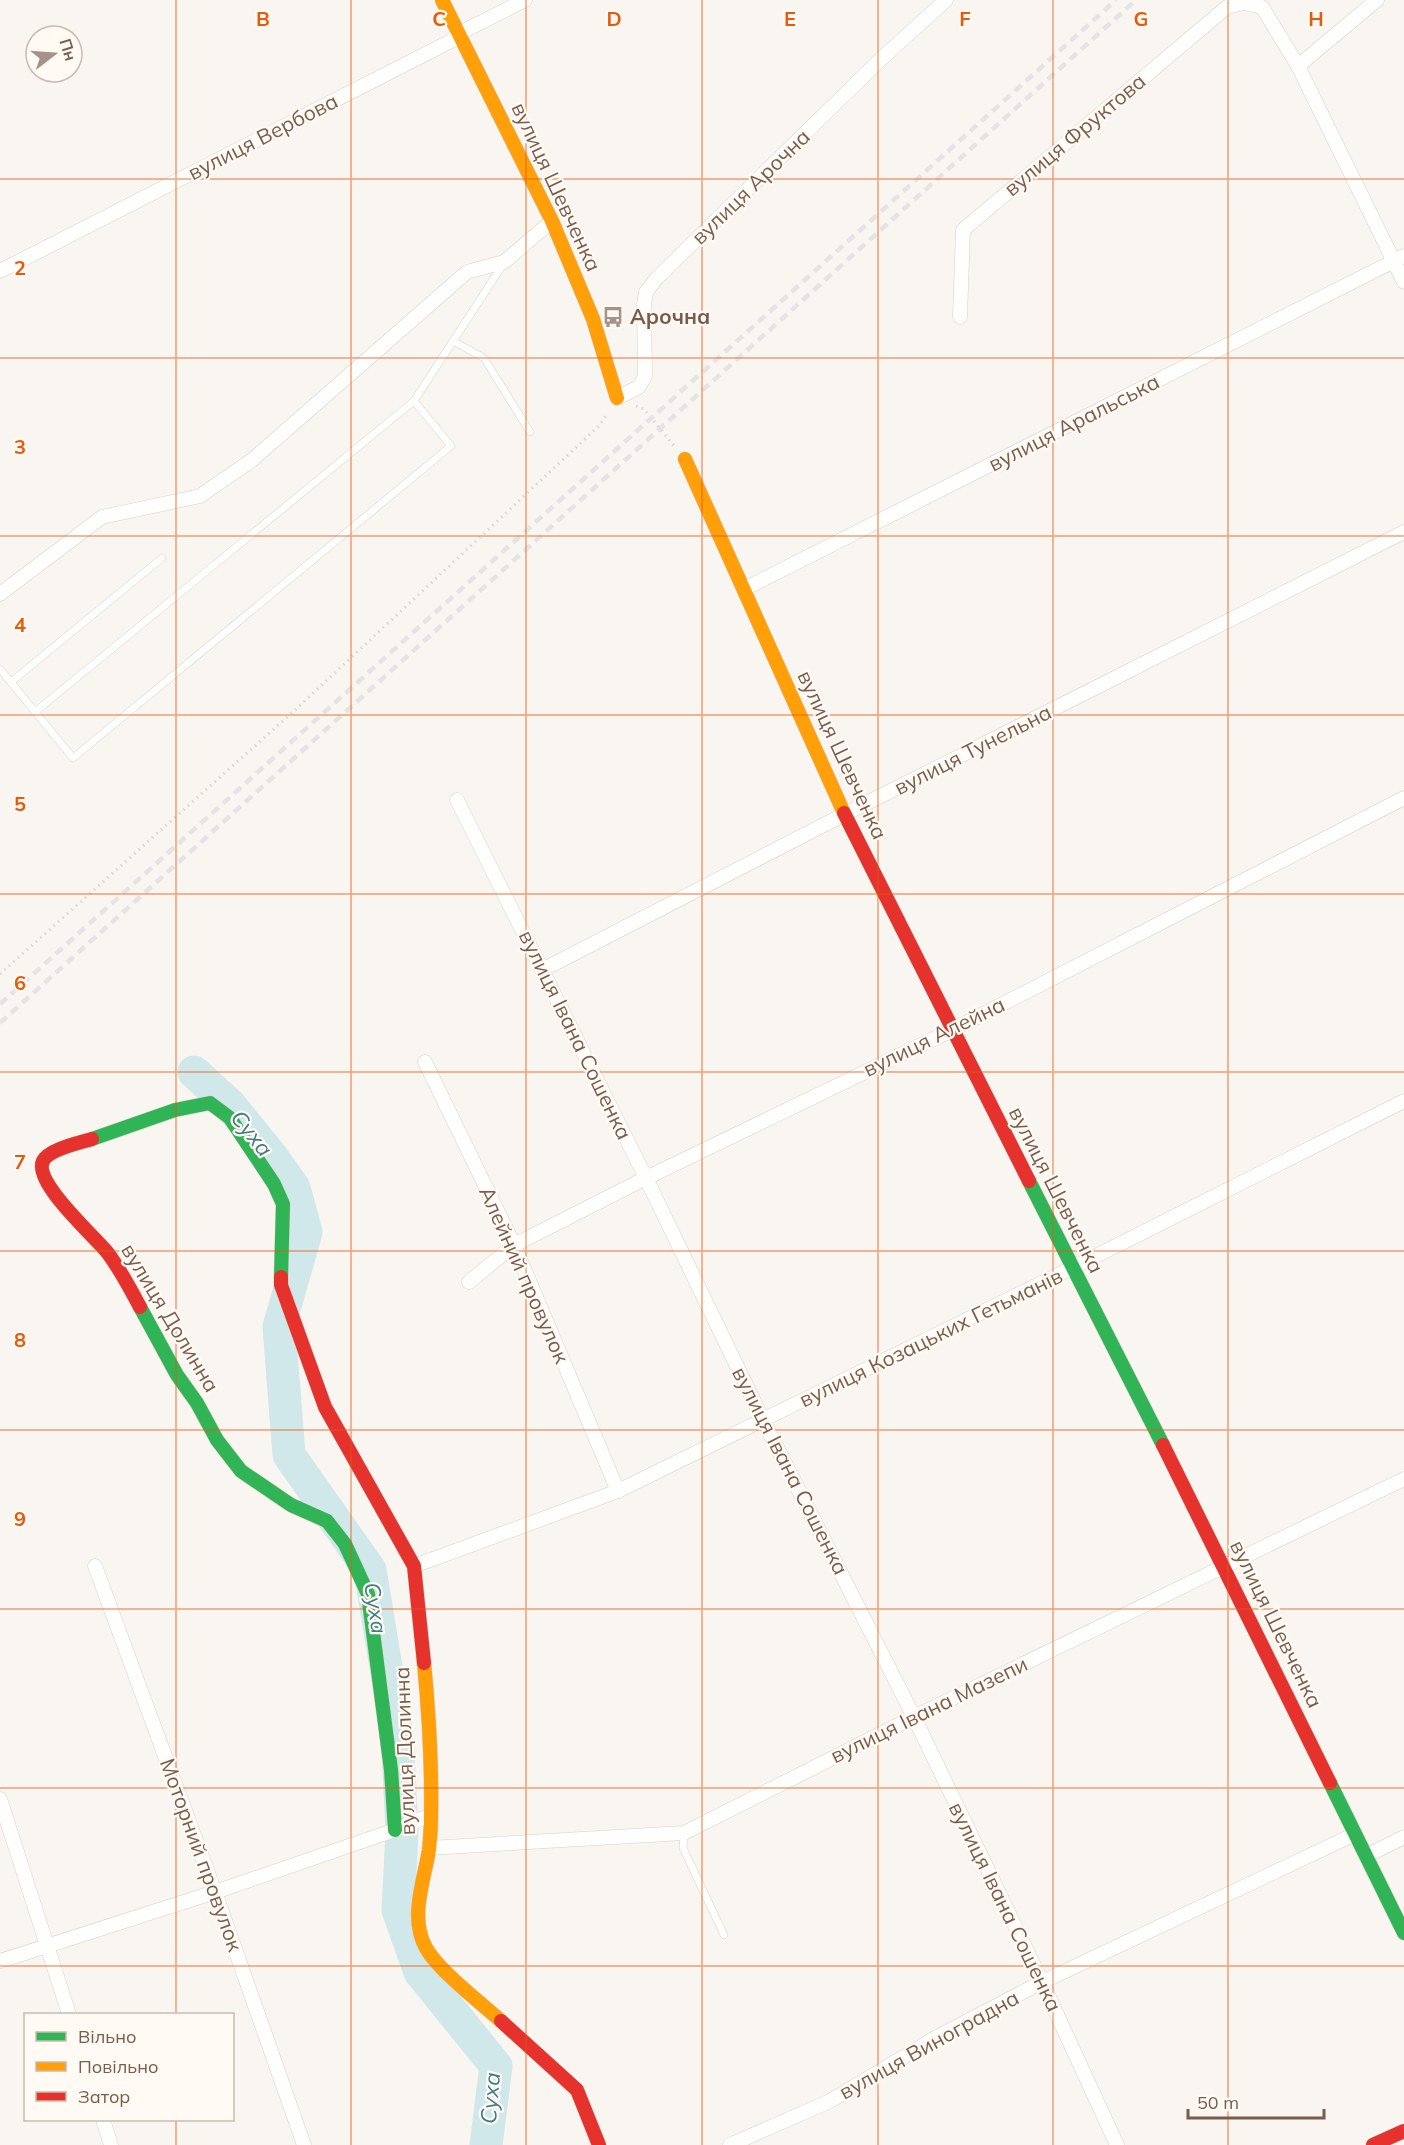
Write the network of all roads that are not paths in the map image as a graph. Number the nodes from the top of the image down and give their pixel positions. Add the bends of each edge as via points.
1 (442, 0) edge
2 (525, 0) edge
3 (946, 0) edge
4 (1377, 0) edge
5 (459, 35) junction
6 (1299, 66) junction
7 (552, 221) junction
8 (1399, 259) edge
9 (504, 262) junction
10 (0, 271) edge
11 (1404, 282) edge
12 (960, 317) dead end
13 (453, 341) junction
14 (617, 398) joint
15 (414, 401) junction
16 (530, 432) dead end
17 (685, 459) road end
18 (1404, 532) edge
19 (162, 558) dead end
20 (744, 589) junction
21 (0, 594) edge
22 (0, 669) edge
23 (11, 682) junction
24 (35, 712) junction
25 (1404, 798) edge
26 (457, 800) dead end
27 (844, 814) junction
28 (542, 970) junction
29 (952, 1030) junction
30 (425, 1062) dead end
31 (1404, 1101) edge
32 (646, 1178) junction
33 (514, 1245) junction
34 (1072, 1268) junction
35 (469, 1282) dead end
36 (763, 1420) junction
37 (1404, 1479) edge
38 (618, 1491) junction
39 (95, 1566) dead end
40 (414, 1566) junction
41 (1224, 1566) junction
42 (914, 1717) junction
43 (0, 1799) edge
44 (427, 1818) junction
45 (395, 1830) junction
46 (684, 1833) junction
47 (1356, 1834) junction
48 (1404, 1837) edge
49 (429, 1848) junction
50 (1366, 1856) junction
51 (215, 1892) junction
52 (1404, 1933) edge
53 (724, 1935) dead end
54 (47, 1946) junction
55 (0, 1961) edge
56 (1042, 1982) junction
57 (69, 2013) edge
58 (103, 2121) edge
59 (1404, 2131) edge
60 (111, 2145) edge
61 (304, 2145) edge
62 (599, 2145) edge
63 (730, 2145) edge
64 (1117, 2145) edge
65 (1373, 2145) edge

1 - 5 street, вулиця Шевченка
2 - 5 street, вулиця Вербова
3 - 14 street, вулиця Арочна via 657,278 645,299 645,377 639,387
4 - 6 street
5 - 7 street, вулиця Шевченка
5 - 10 street, вулиця Вербова
6 - 8 street
6 - 12 street, вулиця Фруктова via 1262,7 1244,3 1227,7 963,230
7 - 9 street
7 - 14 street, вулиця Шевченка via 594,320
8 - 11 street
8 - 20 street, вулиця Аральська
9 - 13 lane
9 - 21 street via 466,272 252,460 200,496 102,517
13 - 15 lane
13 - 16 lane via 484,358
15 - 24 lane
15 - 24 lane via 451,446 73,758
17 - 20 street, вулиця Шевченка
18 - 27 street, вулиця Тунельна
19 - 23 lane
20 - 27 street, вулиця Шевченка
22 - 23 lane
23 - 24 lane
25 - 29 street, вулиця Алейна
26 - 28 street, вулиця Івана Сошенка
27 - 28 street, вулиця Тунельна
27 - 29 street, вулиця Шевченка
28 - 32 street, вулиця Івана Сошенка
29 - 32 street, вулиця Алейна
29 - 34 street, вулиця Шевченка
30 - 33 street, Алейний провулок
31 - 34 street, вулиця Козацьких Гетьманів
32 - 33 street, вулиця Алейна
32 - 36 street, вулиця Івана Сошенка
33 - 35 street, вулиця Алейна
33 - 38 street, Алейний провулок
34 - 36 street, вулиця Козацьких Гетьманів
34 - 41 street, вулиця Шевченка
36 - 38 street, вулиця Козацьких Гетьманів
36 - 42 street, вулиця Івана Сошенка
37 - 41 street, вулиця Івана Мазепи
38 - 40 street, вулиця Козацьких Гетьманів
39 - 51 street, Моторний провулок
40 - 44 street, вулиця Долинна via 428,1707
40 - 45 street, вулиця Долинна via 325,1407 282,1285 283,1204 230,1118 210,1103 175,1110 50,1153 41,1171 51,1190 122,1272 217,1440 241,1471 291,1505 327,1521 345,1544 368,1593
41 - 42 street, вулиця Івана Мазепи
41 - 47 street, вулиця Шевченка
42 - 46 street, вулиця Івана Мазепи
42 - 56 street, вулиця Івана Сошенка
43 - 54 street
44 - 45 street
44 - 49 street, вулиця Долинна
45 - 51 street
46 - 49 street, вулиця Івана Мазепи
46 - 53 lane via 683,1848
47 - 50 street, вулиця Шевченка
47 - 56 street, вулиця Виноградна
48 - 50 street
49 - 62 street, вулиця Долинна via 418,1903 425,1947 435,1962 577,2090
50 - 52 street, вулиця Шевченка
51 - 54 street
51 - 61 street, Моторний провулок
54 - 55 street
54 - 57 street
56 - 63 street, вулиця Виноградна via 935,2038 830,2100
56 - 64 street, вулиця Івана Сошенка
58 - 60 street
59 - 65 street

